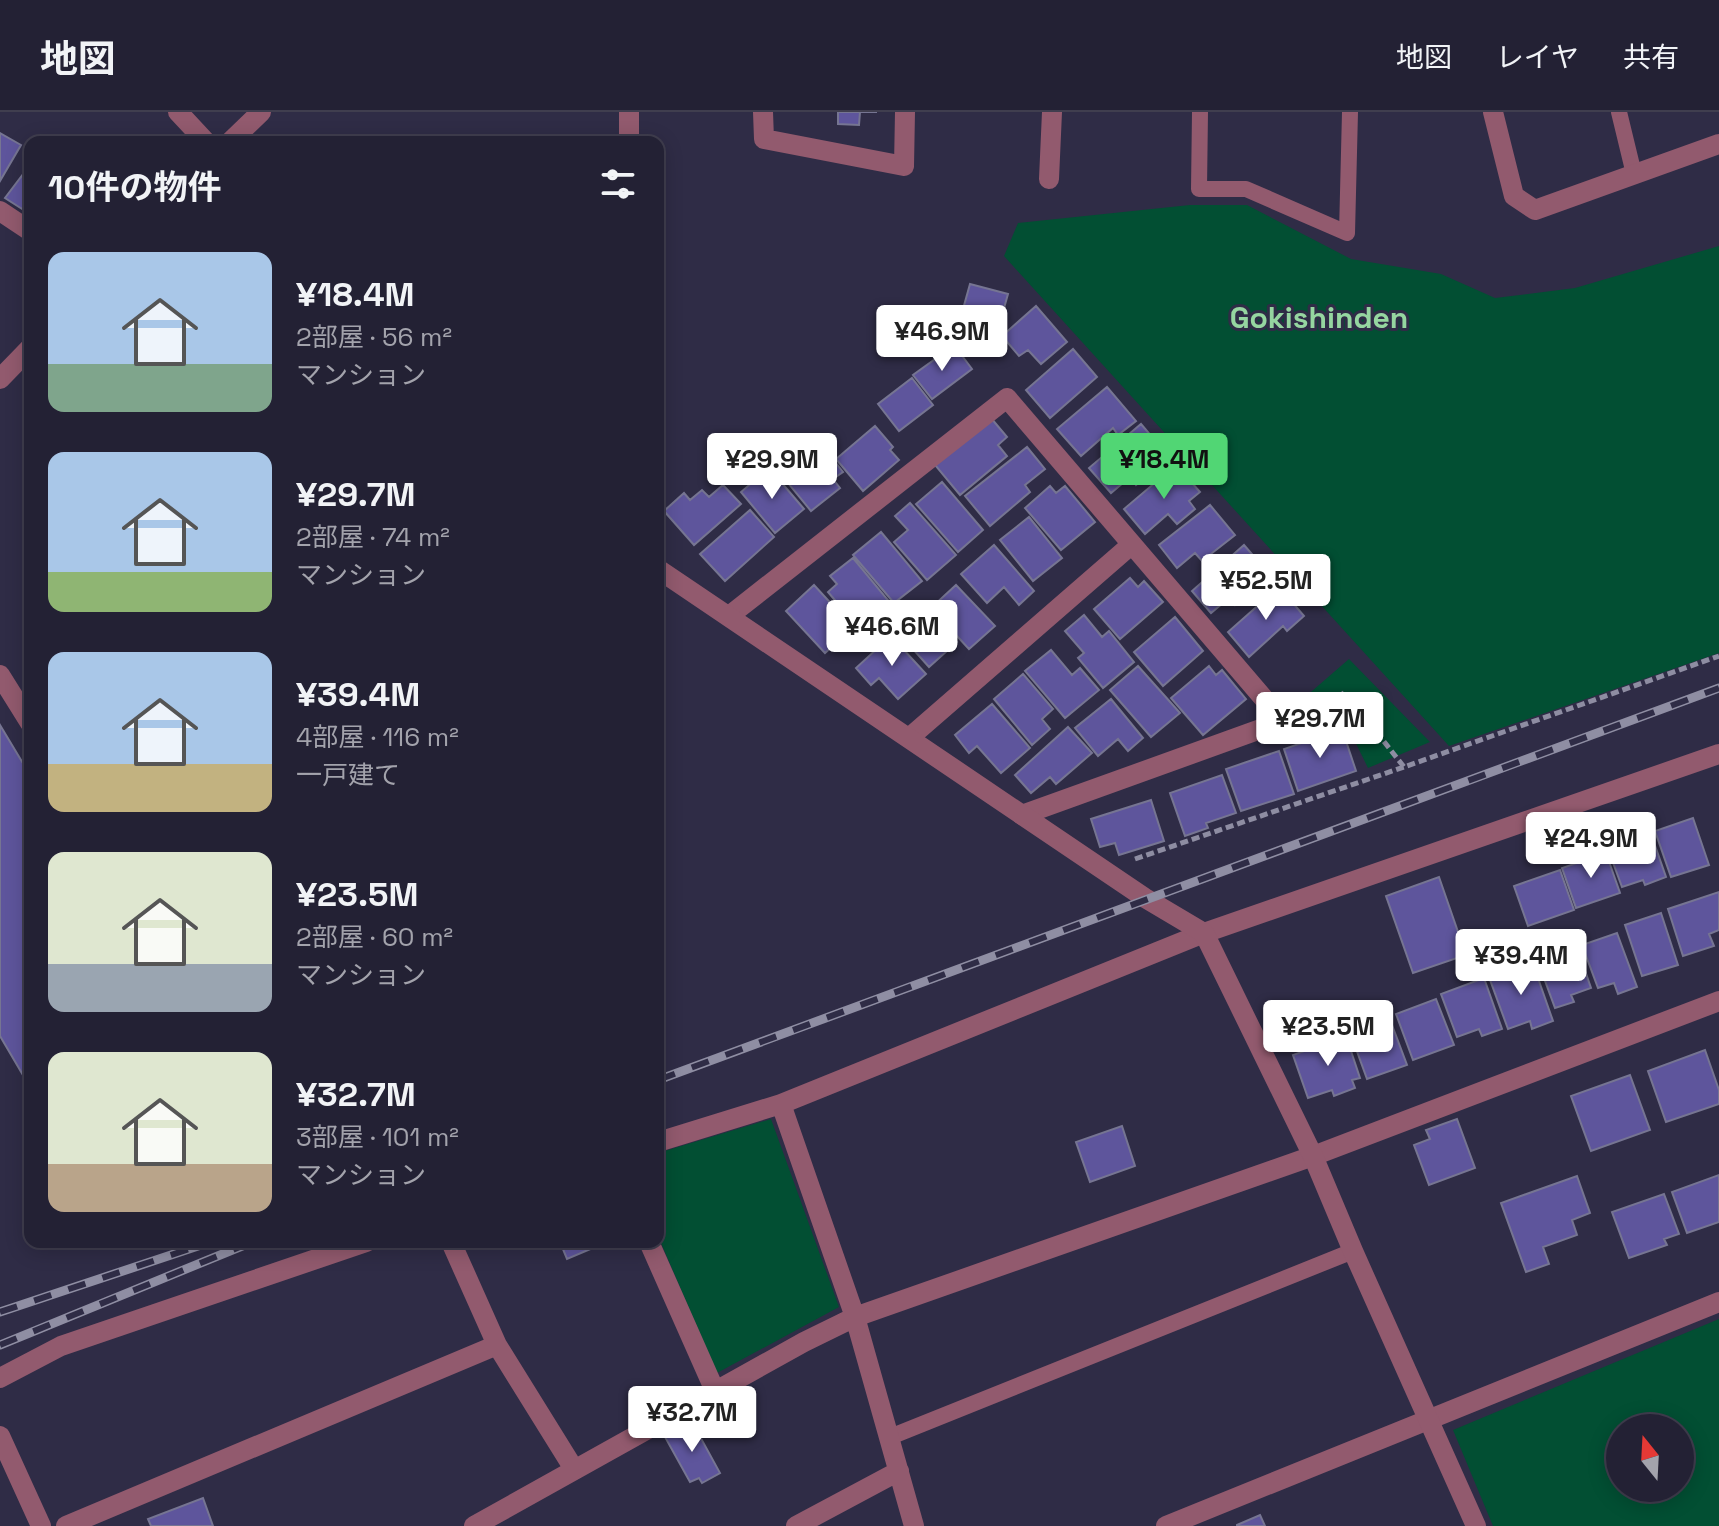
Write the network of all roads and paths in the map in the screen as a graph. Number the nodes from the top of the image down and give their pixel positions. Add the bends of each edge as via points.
1 (178, 112) edge
2 (261, 112) edge
3 (629, 112) edge
4 (763, 112) edge
5 (905, 112) edge
6 (1052, 112) edge
7 (1200, 112) edge
8 (1350, 112) edge
9 (1493, 112) edge
10 (1619, 112) edge
11 (200, 136) edge
12 (236, 136) edge
13 (629, 136) edge
14 (1719, 144) edge
15 (1634, 174) junction
16 (1049, 179) dead end
17 (0, 211) edge
18 (24, 227) edge
19 (24, 354) edge
20 (0, 379) edge
21 (1131, 545) junction
22 (664, 573) edge
23 (729, 616) junction
24 (1719, 656) edge
25 (0, 675) edge
26 (24, 713) edge
27 (1283, 721) junction
28 (909, 738) junction
29 (1719, 754) edge
30 (1404, 767) junction
31 (1022, 815) junction
32 (1104, 870) junction
33 (1204, 933) junction
34 (1719, 1001) edge
35 (781, 1104) junction
36 (664, 1140) edge
37 (1313, 1156) junction
38 (348, 1248) edge
39 (454, 1248) edge
40 (652, 1248) edge
41 (1353, 1251) junction
42 (1719, 1302) edge
43 (855, 1317) junction
44 (497, 1345) junction
45 (0, 1378) edge
46 (715, 1391) junction
47 (1428, 1419) junction
48 (0, 1436) edge
49 (890, 1437) junction
50 (574, 1469) junction
51 (899, 1471) junction
52 (41, 1526) edge
53 (66, 1526) edge
54 (474, 1526) edge
55 (796, 1526) edge
56 (914, 1526) edge
57 (1166, 1526) edge
58 (1476, 1526) edge

1 - 11 street
2 - 12 street
3 - 13 street
4 - 5 street via 764,139 904,166
6 - 16 street
7 - 8 lane via 1199,189 1246,189 1347,233
9 - 15 street via 1514,196 1535,210
10 - 15 lane
14 - 15 street
17 - 18 street
19 - 20 street
21 - 23 street via 1007,398
21 - 27 street
21 - 28 street
22 - 23 street
23 - 28 street
24 - 30 path
25 - 26 street
27 - 30 path via 1322,710 1345,692
27 - 31 street
28 - 31 street
29 - 33 street
30 - 32 path
31 - 32 street
32 - 33 street
33 - 35 street
33 - 37 street
34 - 37 street
35 - 36 street
35 - 43 street
37 - 41 street
37 - 43 street
38 - 45 street via 61,1346
39 - 44 street
40 - 46 street
41 - 47 street
41 - 49 lane
42 - 47 street
43 - 46 street
43 - 49 street
44 - 50 street
44 - 53 street
46 - 50 street
47 - 57 street
47 - 58 street
48 - 52 street
49 - 51 street
50 - 54 street
51 - 55 street
51 - 56 street

